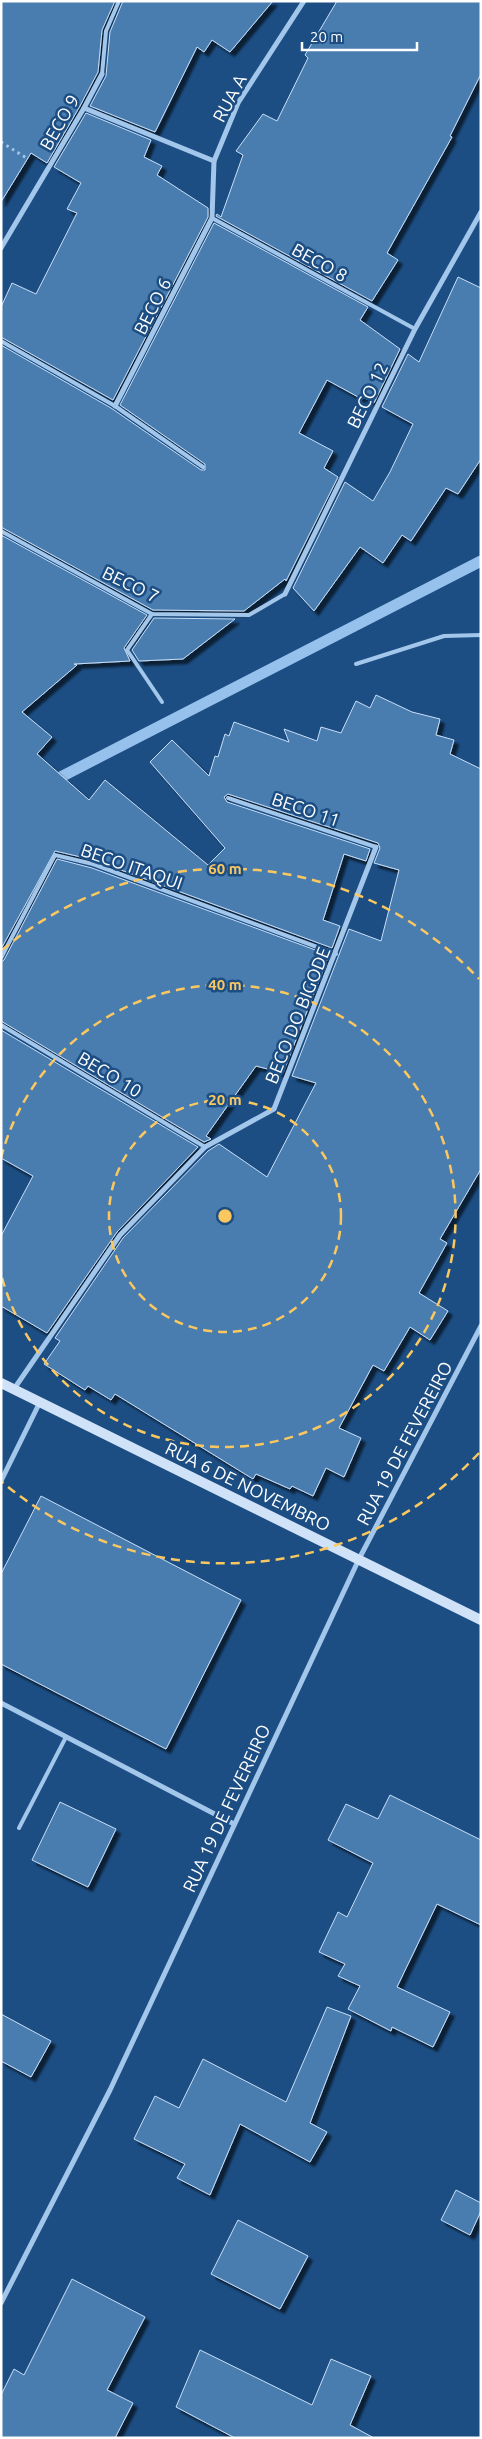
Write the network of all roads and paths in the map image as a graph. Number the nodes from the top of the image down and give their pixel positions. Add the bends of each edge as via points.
1 (119, 1) edge
2 (304, 1) edge
3 (102, 74) joint
4 (84, 108) junction
5 (1, 142) edge
6 (214, 162) junction
7 (47, 171) junction
8 (481, 212) edge
9 (212, 218) junction
10 (1, 248) edge
11 (415, 329) junction
12 (1, 342) edge
13 (116, 406) junction
14 (203, 467) dead end
15 (1, 531) edge
16 (285, 594) joint
17 (152, 614) junction
18 (481, 635) edge
19 (356, 664) dead end
20 (162, 702) dead end
21 (228, 798) dead end
22 (376, 847) joint
23 (336, 954) junction
24 (1, 958) edge
25 (1, 1025) edge
26 (205, 1147) junction
27 (481, 1326) edge
28 (1, 1383) edge
29 (14, 1389) junction
30 (40, 1402) junction
31 (1, 1481) edge
32 (359, 1559) junction
33 (481, 1620) edge
34 (1, 1703) edge
35 (66, 1737) junction
36 (234, 1824) junction
37 (19, 1828) dead end
38 (2, 2301) edge

1 - 3 lane, BECO 9 via 106,31
2 - 6 street, RUA A via 238,103
3 - 4 street, BECO 9
4 - 6 street
4 - 7 street, BECO 9
5 - 7 path
6 - 9 street, RUA A
7 - 10 street, BECO 9
8 - 11 street, BECO 12
9 - 11 lane, BECO 8
9 - 13 street, BECO 6
11 - 16 street, BECO 12
12 - 13 lane
13 - 14 lane
15 - 17 lane, BECO 7
16 - 17 lane, BECO 7 via 249,615
17 - 20 lane via 127,650
18 - 19 lane via 444,636
21 - 22 lane, BECO 11
22 - 23 street, BECO DO BIGODE
23 - 24 lane, BECO ITAQUI via 93,864 55,855
23 - 26 street, BECO DO BIGODE via 274,1109
25 - 26 lane, BECO 10
26 - 29 street, BECO DO BIGODE via 120,1235
27 - 32 street, RUA 19 DE FEVEREIRO
28 - 29 street, RUA 6 DE NOVEMBRO
29 - 30 street, RUA 6 DE NOVEMBRO
30 - 31 street
30 - 32 street, RUA 6 DE NOVEMBRO
32 - 33 street, RUA 6 DE NOVEMBRO
32 - 36 street, RUA 19 DE FEVEREIRO
34 - 35 street
35 - 36 street
35 - 37 lane
36 - 38 street, RUA 19 DE FEVEREIRO via 110,2090

